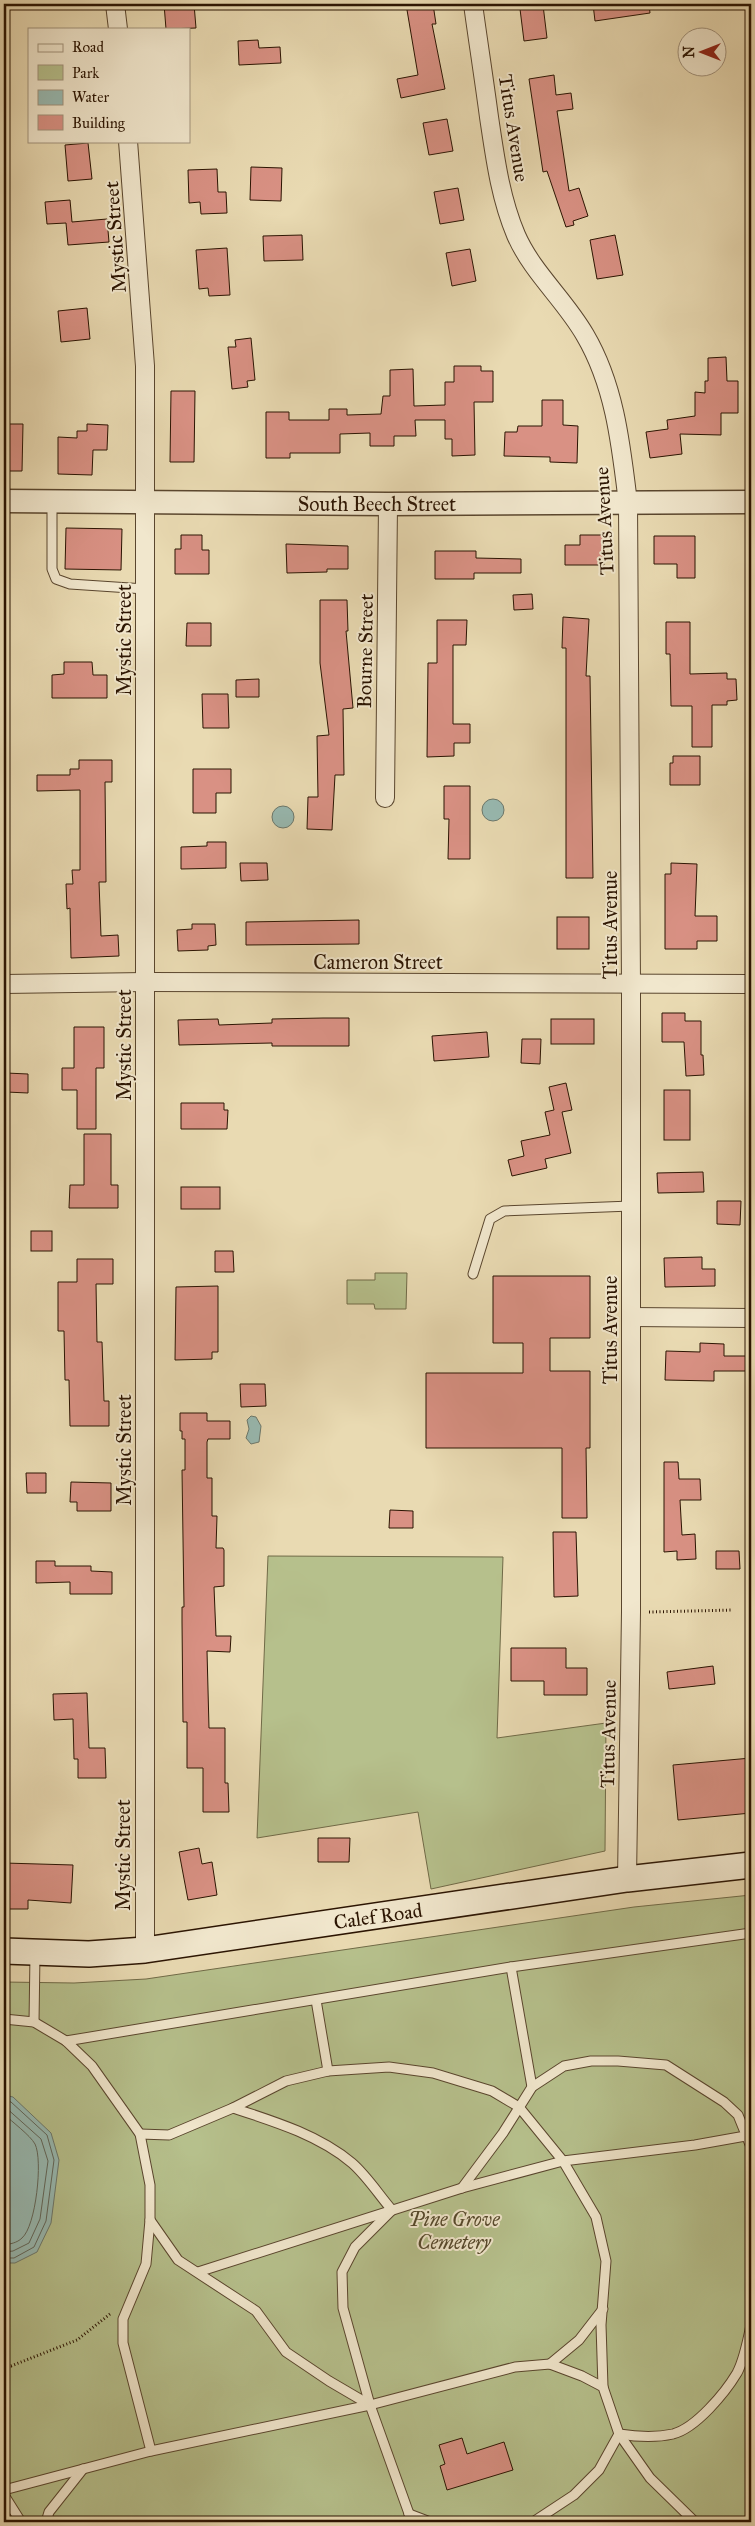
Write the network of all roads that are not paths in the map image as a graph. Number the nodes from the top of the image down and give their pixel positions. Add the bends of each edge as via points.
1 (115, 4) edge
2 (473, 4) edge
3 (118, 28) edge
4 (128, 142) edge
5 (4, 501) edge
6 (52, 502) junction
7 (145, 502) junction
8 (751, 502) edge
9 (628, 503) junction
10 (388, 504) junction
11 (145, 589) junction
12 (385, 798) dead end
13 (145, 982) junction
14 (4, 984) edge
15 (631, 984) junction
16 (751, 984) edge
17 (631, 1206) junction
18 (473, 1274) dead end
19 (631, 1317) junction
20 (751, 1318) edge
21 (751, 1865) edge
22 (626, 1879) junction
23 (751, 1933) edge
24 (145, 1950) junction
25 (4, 1951) edge
26 (35, 1954) junction
27 (511, 1967) junction
28 (316, 2000) junction
29 (4, 2019) edge
30 (34, 2022) junction
31 (66, 2041) junction
32 (328, 2071) junction
33 (532, 2087) junction
34 (519, 2106) junction
35 (233, 2108) junction
36 (140, 2134) junction
37 (749, 2135) edge
38 (751, 2147) edge
39 (564, 2161) junction
40 (462, 2188) junction
41 (392, 2210) junction
42 (150, 2220) junction
43 (198, 2272) junction
44 (604, 2308) junction
45 (751, 2325) edge
46 (550, 2364) junction
47 (603, 2387) junction
48 (370, 2405) junction
49 (619, 2434) junction
50 (152, 2451) junction
51 (83, 2469) junction
52 (4, 2490) edge
53 (4, 2495) edge
54 (410, 2518) edge
55 (21, 2522) edge
56 (46, 2522) edge
57 (430, 2522) edge
58 (533, 2522) edge
59 (695, 2522) edge

1 - 3 street
2 - 9 street, Titus Avenue via 498,177 508,214 530,260 565,303 599,361 620,438
4 - 7 street, Mystic Street via 145,366
5 - 6 street, South Beech Street
6 - 7 street, South Beech Street
6 - 11 lane via 52,569 56,579 70,584
7 - 10 street, South Beech Street
7 - 11 street, Mystic Street
8 - 9 street, South Beech Street
9 - 10 street, South Beech Street
9 - 15 street, Titus Avenue
10 - 12 street, Bourne Street
11 - 13 street, Mystic Street
13 - 14 street, Cameron Street
13 - 15 street, Cameron Street
13 - 24 street, Mystic Street
15 - 16 street, Cameron Street
15 - 17 street, Titus Avenue
17 - 18 lane via 504,1211 490,1219
17 - 19 street, Titus Avenue
19 - 20 street
19 - 22 street, Titus Avenue via 631,1612
21 - 22 main road, Calef Road
22 - 24 main road, Calef Road
23 - 27 lane
24 - 26 main road, Calef Road
25 - 26 main road, Calef Road
26 - 30 lane
27 - 28 lane
27 - 33 lane
28 - 31 lane
28 - 32 lane
29 - 30 lane
30 - 31 lane
31 - 36 lane via 92,2066
32 - 34 lane via 389,2066 433,2073 492,2092
32 - 35 lane via 286,2081
33 - 34 lane
33 - 37 lane via 564,2066 618,2060 666,2065 724,2102 738,2115
34 - 39 lane
34 - 40 lane
35 - 36 lane via 169,2135
35 - 41 lane via 274,2121 328,2146 352,2163
36 - 42 lane via 150,2185
37 - 38 lane
37 - 39 lane
39 - 40 lane
39 - 44 lane via 596,2217 606,2260
40 - 41 lane
41 - 43 lane
41 - 48 lane via 354,2247 342,2272 344,2308
42 - 43 lane via 178,2260
42 - 50 lane via 146,2264 123,2318 123,2342
43 - 48 lane via 256,2311 286,2352
44 - 46 lane via 579,2340
44 - 47 lane via 601,2324
45 - 49 lane via 738,2372 714,2404 690,2426 675,2434 645,2438
46 - 47 lane
46 - 48 lane via 515,2367
47 - 49 lane
48 - 50 lane
48 - 54 lane
49 - 58 lane via 599,2470 574,2495
49 - 59 lane via 650,2478
50 - 51 lane
51 - 52 lane
51 - 56 lane via 49,2512
53 - 55 lane
54 - 57 lane

